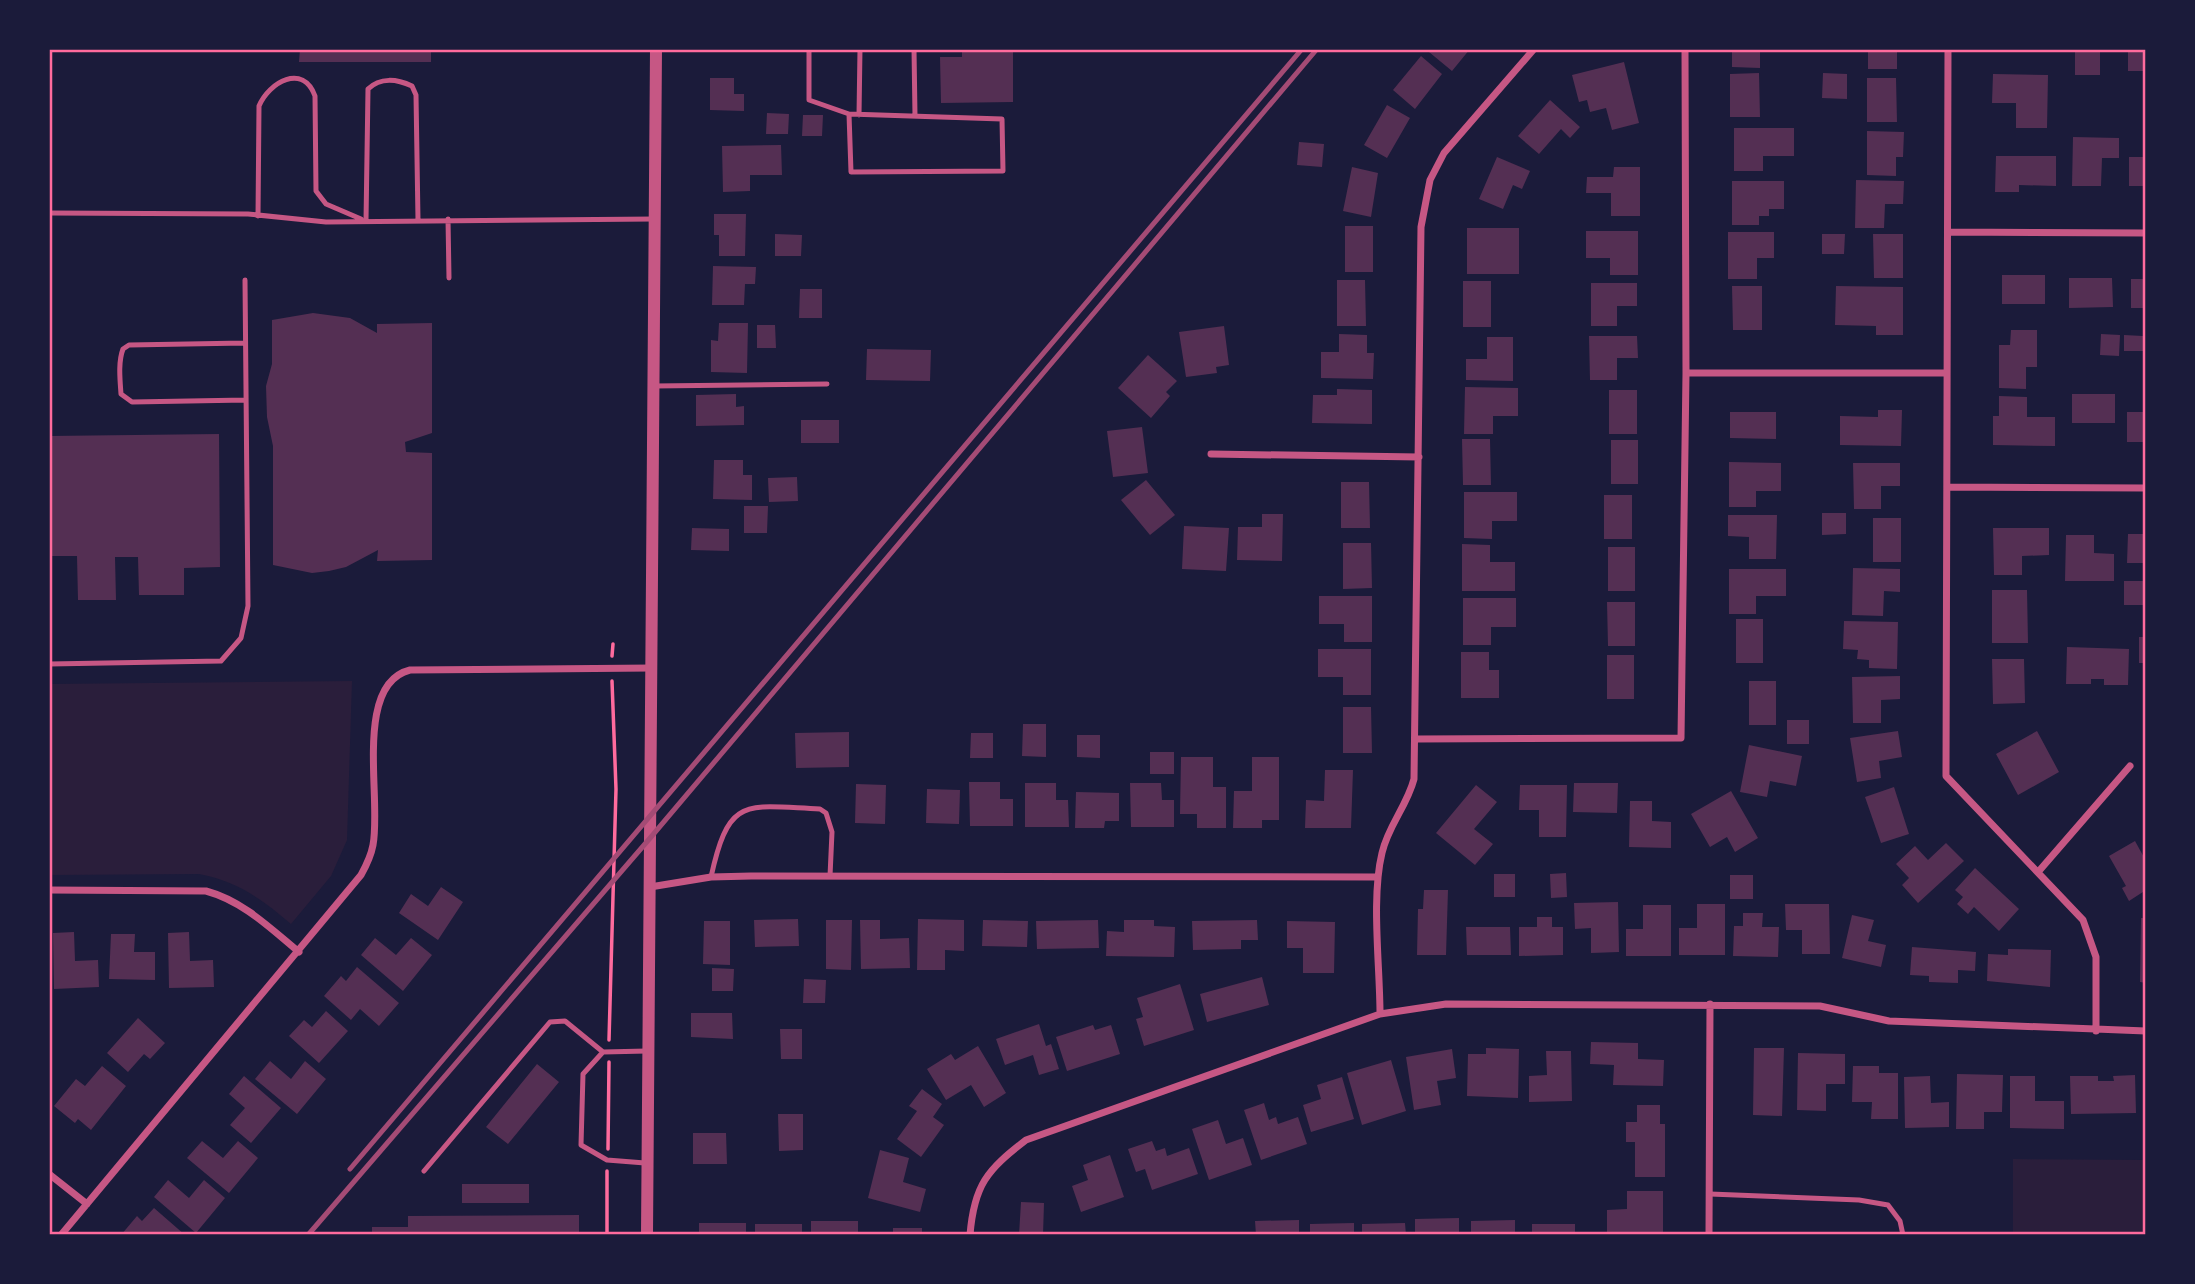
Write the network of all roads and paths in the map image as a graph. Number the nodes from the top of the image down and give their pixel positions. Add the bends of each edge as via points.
1 (656, 49) edge
2 (809, 49) edge
3 (860, 49) edge
4 (914, 49) edge
5 (1534, 49) edge
6 (1685, 49) edge
7 (1948, 49) edge
8 (849, 114) junction
9 (859, 114) junction
10 (915, 116) junction
11 (49, 213) edge
12 (258, 216) junction
13 (448, 219) junction
14 (655, 219) junction
15 (418, 220) junction
16 (366, 221) junction
17 (1949, 232) junction
18 (2146, 233) edge
19 (449, 278) dead end
20 (245, 280) dead end
21 (245, 343) junction
22 (1686, 373) junction
23 (1947, 373) junction
24 (827, 384) dead end
25 (654, 386) junction
26 (246, 400) junction
27 (1211, 454) dead end
28 (1419, 457) junction
29 (1948, 487) junction
30 (2146, 488) edge
31 (49, 664) edge
32 (652, 668) junction
33 (612, 696) dead end
34 (1416, 739) junction
35 (2130, 766) dead end
36 (2039, 871) junction
37 (830, 876) junction
38 (711, 877) junction
39 (1378, 877) junction
40 (650, 887) junction
41 (49, 890) edge
42 (299, 952) junction
43 (1710, 1004) junction
44 (1380, 1014) junction
45 (2096, 1031) junction
46 (2146, 1031) edge
47 (606, 1051) junction
48 (647, 1051) junction
49 (607, 1160) junction
50 (646, 1163) junction
51 (424, 1171) dead end
52 (49, 1174) edge
53 (1710, 1194) junction
54 (87, 1204) junction
55 (61, 1235) edge
56 (607, 1235) edge
57 (647, 1235) edge
58 (970, 1235) edge
59 (1709, 1235) edge
60 (1903, 1235) edge

1 - 14 street
2 - 8 lane via 808,100
3 - 9 lane
4 - 10 lane
5 - 28 street via 1444,153 1430,180 1421,227
6 - 22 street
7 - 17 street
8 - 9 lane
8 - 10 lane via 851,172 1003,171 1002,119
9 - 10 lane
11 - 12 lane
12 - 16 lane
12 - 16 lane via 259,106 274,85 302,79 311,85 314,96 316,191 326,204
13 - 14 lane
13 - 15 lane
13 - 19 lane
14 - 25 street
15 - 16 lane
15 - 16 lane via 416,96 412,86 386,80 368,89
17 - 18 street
17 - 23 street
20 - 21 lane
21 - 26 lane
21 - 26 lane via 128,345 120,356 120,384 121,394 132,402
22 - 23 street
22 - 34 street via 1681,738
23 - 29 street
24 - 25 lane
25 - 32 street
26 - 31 lane via 248,606 241,638 220,661
27 - 28 street
28 - 34 street
29 - 30 street
29 - 36 street via 1946,776
32 - 40 street
32 - 42 street via 398,673 380,695 376,710 374,844 369,860
33 - 47 path via 616,789
34 - 39 street via 1409,801 1382,850
35 - 36 street
36 - 45 street via 2083,920 2096,957
37 - 38 street
37 - 38 lane via 832,832 827,813 754,807 732,819 719,838
37 - 39 street
38 - 40 street
39 - 44 street
40 - 48 street
41 - 42 street via 206,891 226,896 253,913
42 - 54 street
43 - 44 street via 1446,1004
43 - 45 street via 1820,1006 1889,1021
43 - 53 street
44 - 58 street via 1026,1140 993,1166 972,1203
45 - 46 street
47 - 48 lane
47 - 49 path
47 - 49 lane via 583,1074 581,1145
47 - 51 lane via 565,1021 550,1022
48 - 50 street
49 - 50 lane
49 - 56 path
50 - 57 street
52 - 54 street
53 - 59 street
53 - 60 lane via 1888,1205 1900,1221
54 - 55 street

